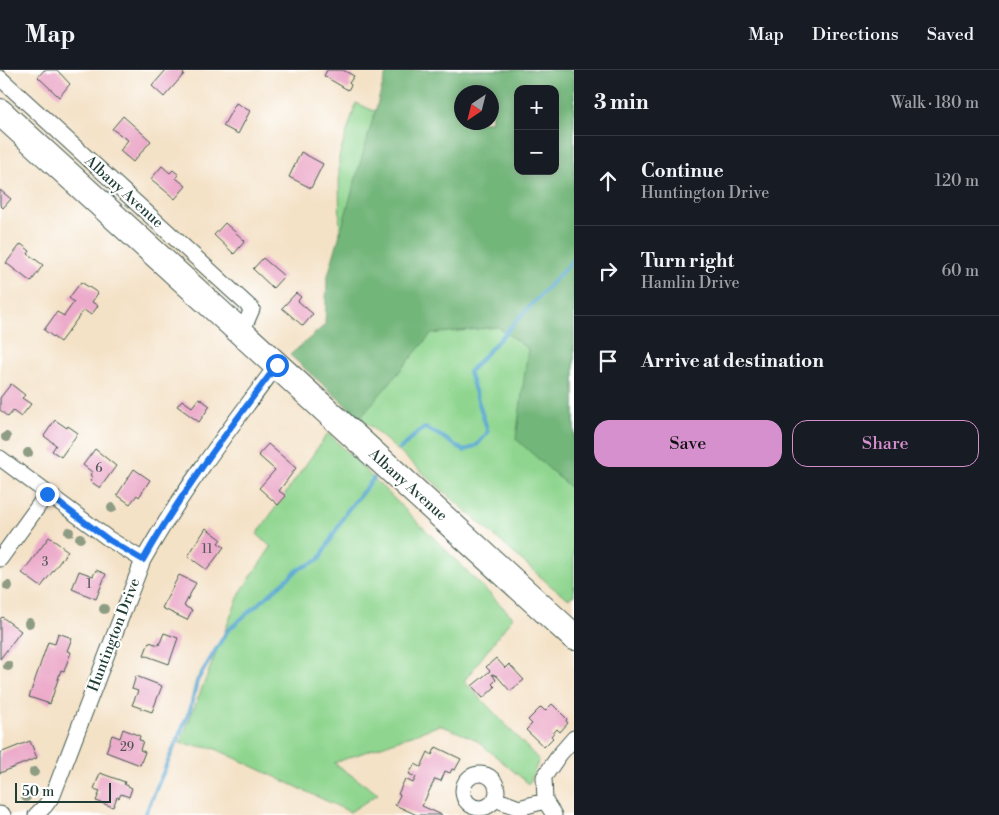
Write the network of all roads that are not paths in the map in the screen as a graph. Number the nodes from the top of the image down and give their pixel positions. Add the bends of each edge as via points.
1 (0, 78) edge
2 (0, 112) edge
3 (242, 332) junction
4 (277, 365) junction
5 (0, 458) edge
6 (47, 494) junction
7 (0, 559) edge
8 (143, 560) junction
9 (574, 637) edge
10 (574, 738) edge
11 (495, 799) dead end
12 (545, 800) junction
13 (36, 815) edge
14 (554, 815) edge

1 - 3 street, Albany Avenue via 252,309
2 - 3 highway, Albany Avenue
3 - 4 highway, Albany Avenue
4 - 8 street, Huntington Drive via 203,467
4 - 9 highway, Albany Avenue
5 - 6 street
6 - 7 street
6 - 8 street via 109,540
8 - 13 street, Huntington Drive via 53,794
10 - 12 street via 544,777
11 - 12 street via 519,808
12 - 14 street

